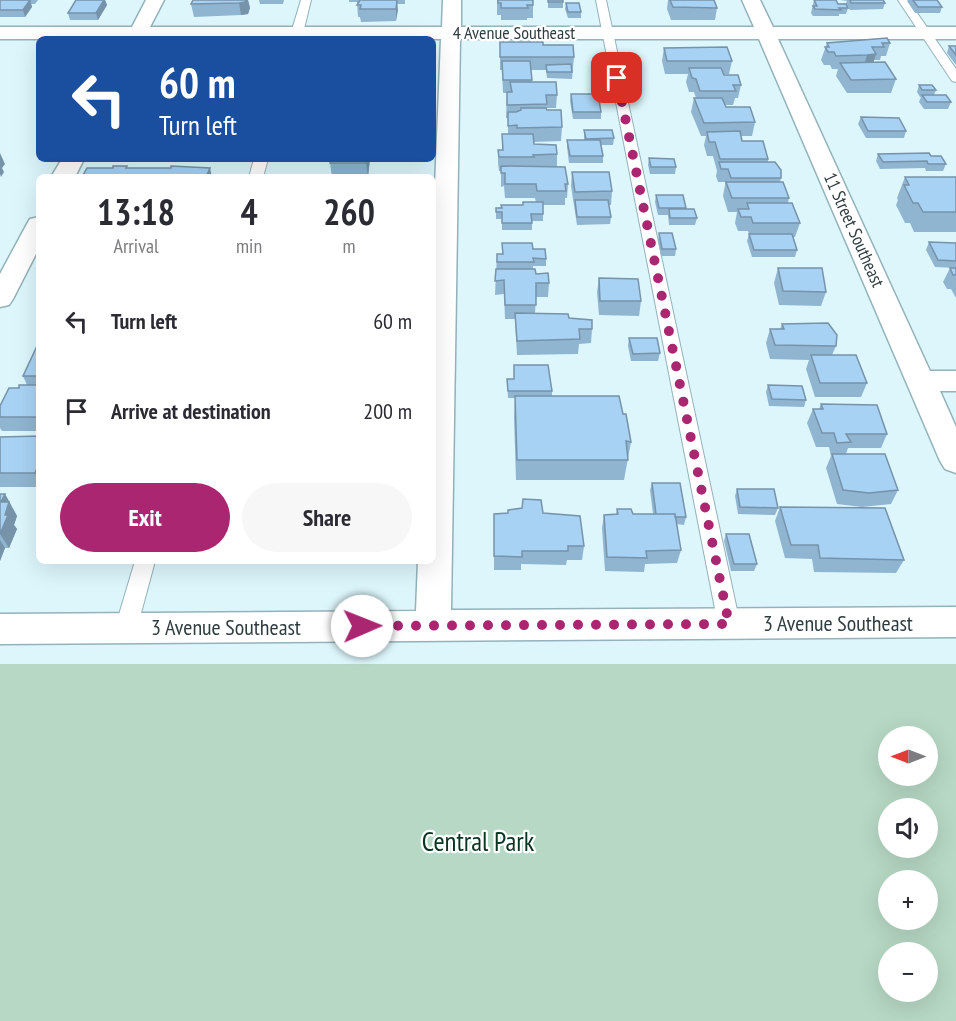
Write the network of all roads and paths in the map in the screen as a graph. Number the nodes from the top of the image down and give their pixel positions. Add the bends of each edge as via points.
1 (155, 0) edge
2 (306, 0) edge
3 (453, 0) edge
4 (601, 0) edge
5 (751, 0) edge
6 (903, 0) edge
7 (0, 33) edge
8 (297, 33) junction
9 (452, 33) junction
10 (608, 33) junction
11 (766, 33) junction
12 (926, 33) junction
13 (956, 33) edge
14 (136, 36) edge
15 (956, 78) edge
16 (441, 110) edge
17 (36, 230) edge
18 (0, 299) edge
19 (921, 381) junction
20 (956, 381) edge
21 (436, 432) edge
22 (956, 461) edge
23 (144, 564) edge
24 (434, 564) edge
25 (956, 622) edge
26 (729, 624) junction
27 (433, 626) junction
28 (126, 628) junction
29 (0, 629) edge

1 - 14 street
2 - 8 lane
3 - 9 street
4 - 10 lane
5 - 11 street, 11 Street Southeast
6 - 12 lane
7 - 14 street, 4 Avenue Southeast
8 - 9 street, 4 Avenue Southeast
8 - 14 street, 4 Avenue Southeast
9 - 10 street, 4 Avenue Southeast
9 - 16 street
10 - 11 street, 4 Avenue Southeast
10 - 26 lane
11 - 12 street, 4 Avenue Southeast
11 - 19 street, 11 Street Southeast
12 - 13 street, 4 Avenue Southeast
12 - 15 lane
16 - 21 street
17 - 18 street
19 - 20 street
19 - 22 street, 11 Street Southeast
23 - 28 lane
24 - 27 street
25 - 26 street, 3 Avenue Southeast
26 - 27 street, 3 Avenue Southeast
27 - 28 street, 3 Avenue Southeast
28 - 29 street, 3 Avenue Southeast

